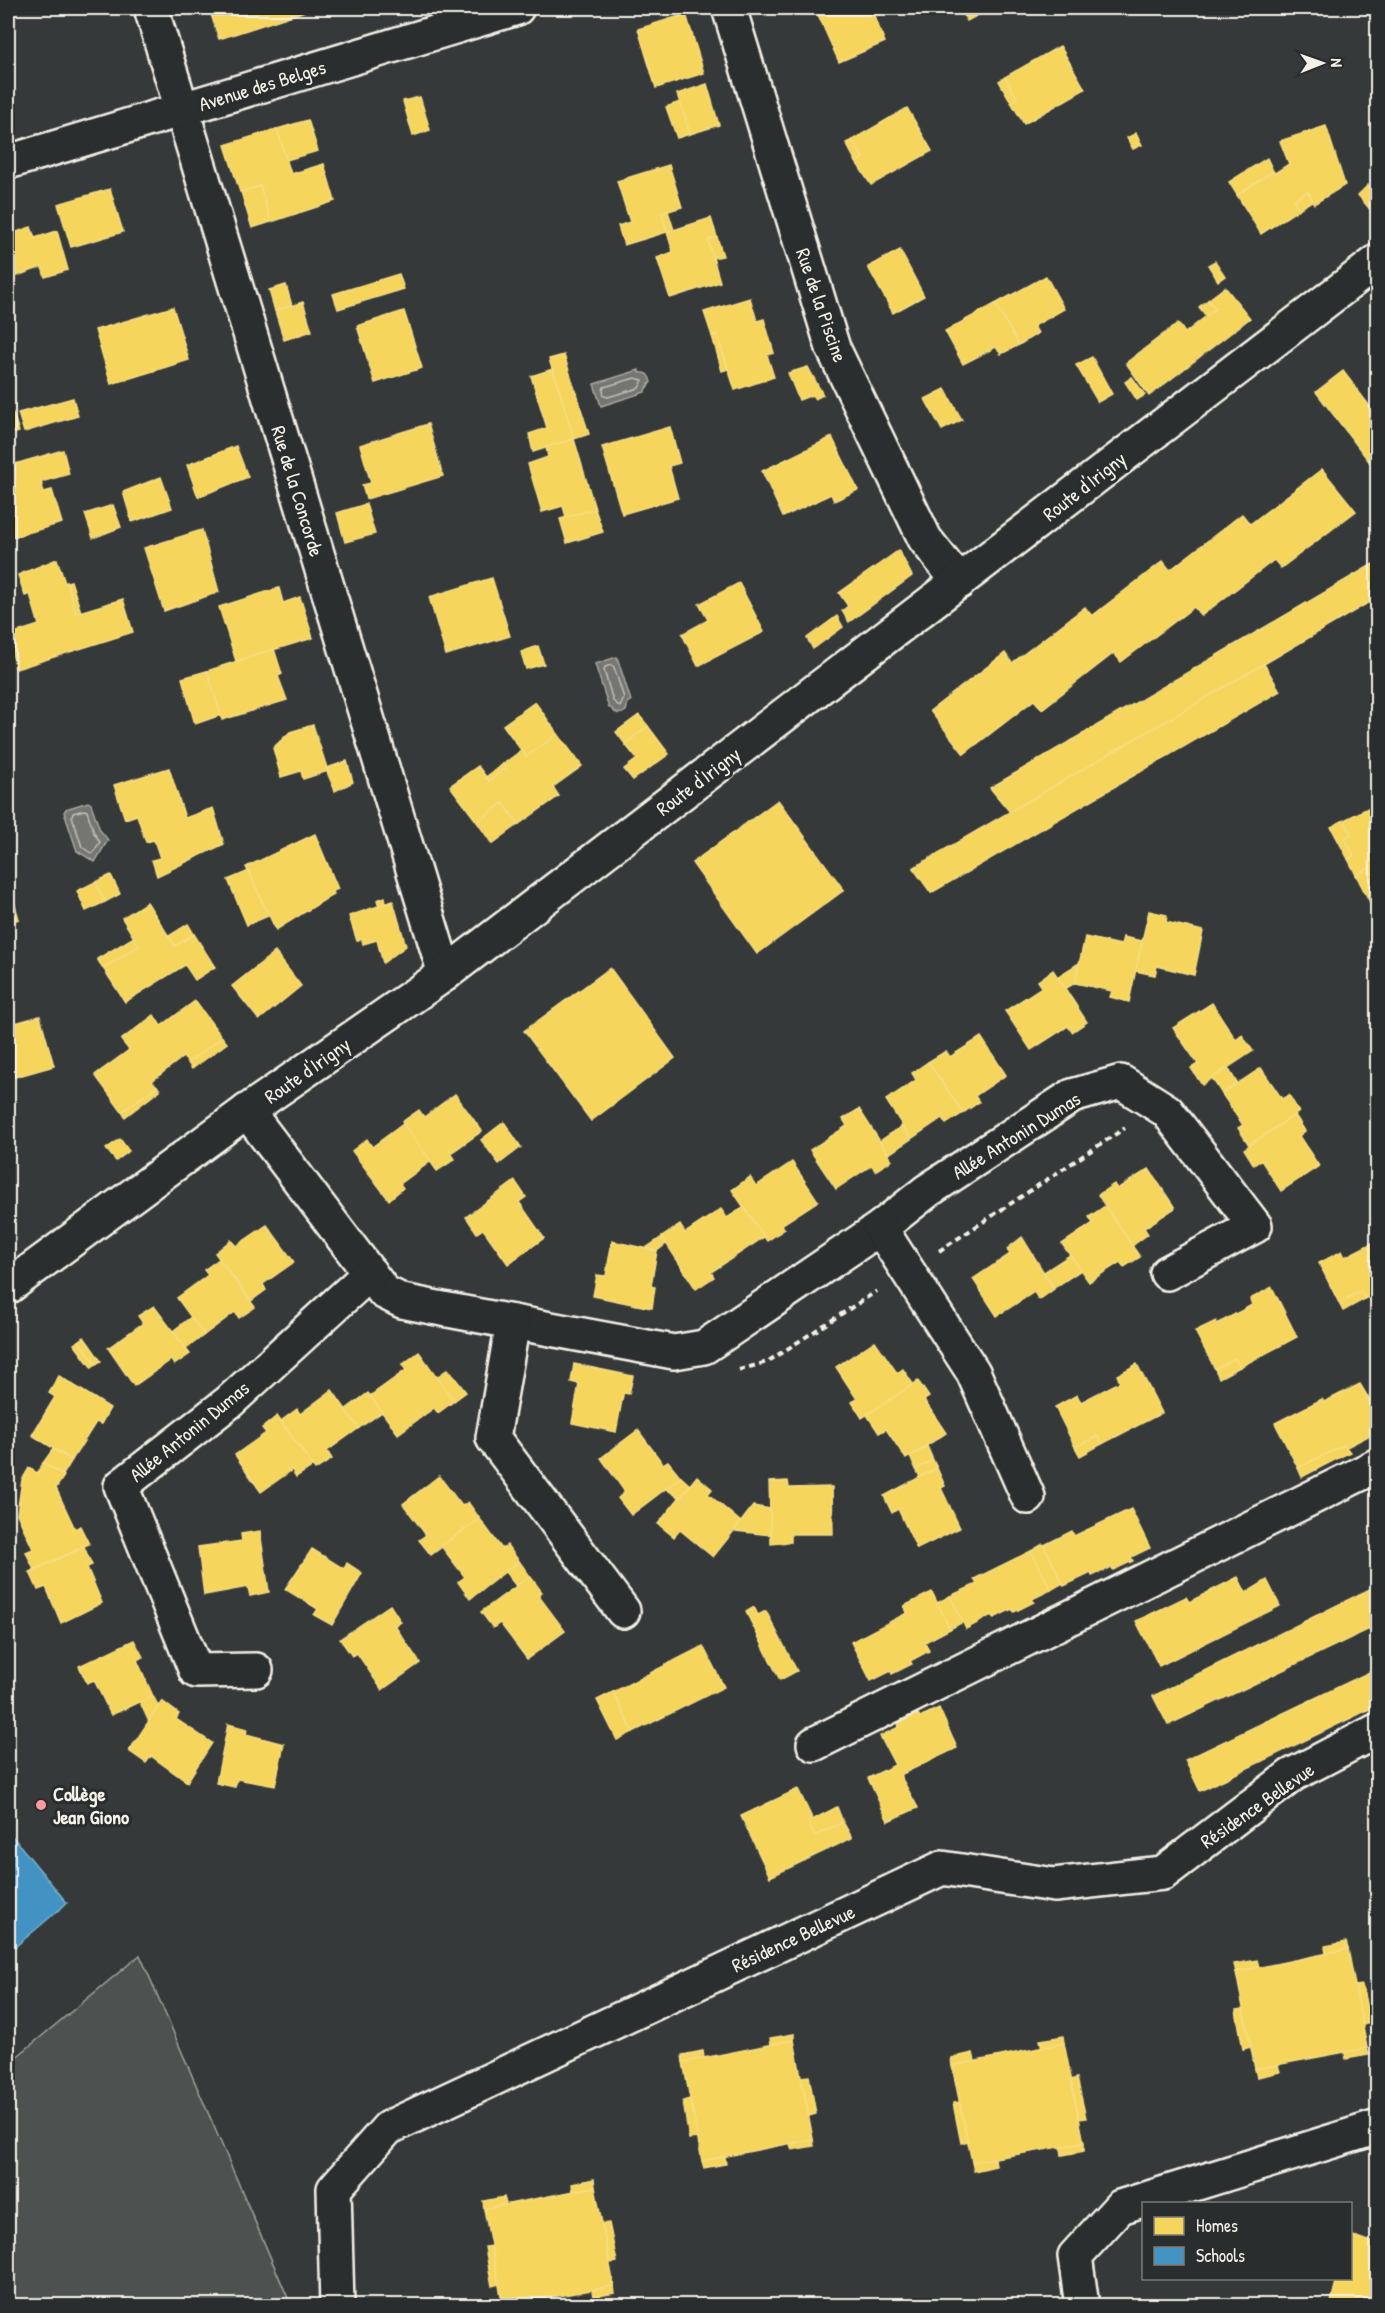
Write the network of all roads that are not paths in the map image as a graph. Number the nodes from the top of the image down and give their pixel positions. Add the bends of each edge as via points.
1 (151, 8) edge
2 (517, 8) edge
3 (729, 8) edge
4 (181, 110) junction
5 (8, 162) edge
6 (1377, 261) edge
7 (959, 582) junction
8 (445, 974) junction
9 (247, 1111) junction
10 (880, 1228) junction
11 (370, 1273) junction
12 (1167, 1273) dead end
13 (8, 1287) edge
14 (513, 1322) junction
15 (1377, 1465) edge
16 (1028, 1497) dead end
17 (623, 1611) dead end
18 (256, 1670) dead end
19 (1377, 1730) edge
20 (814, 1743) dead end
21 (1377, 2127) edge
22 (337, 2306) edge
23 (1082, 2306) edge

1 - 4 street, Rue de la Concorde
2 - 4 street, Avenue des Belges
3 - 7 street, Rue de la Piscine via 833,348 925,538
4 - 5 street, Avenue des Belges
4 - 8 street, Rue de la Concorde
6 - 7 street, Route d'Irigny
7 - 8 street, Route d'Irigny
8 - 9 street, Route d'Irigny
9 - 11 street, Allée Antonin Dumas
9 - 13 street, Route d'Irigny
10 - 12 street, Allée Antonin Dumas via 927,1191 1072,1096 1120,1082 1167,1111 1255,1226
10 - 14 street, Allée Antonin Dumas via 704,1347 674,1352
10 - 16 street via 973,1372
11 - 14 street, Allée Antonin Dumas via 384,1292 402,1301
11 - 18 street, Allée Antonin Dumas via 229,1402 121,1486 196,1671
14 - 17 street via 493,1438
15 - 20 street
19 - 22 street, Résidence Bellevue via 1292,1774 1163,1873 1054,1885 942,1868 388,2128 334,2189
21 - 23 street via 1120,2207 1075,2256

